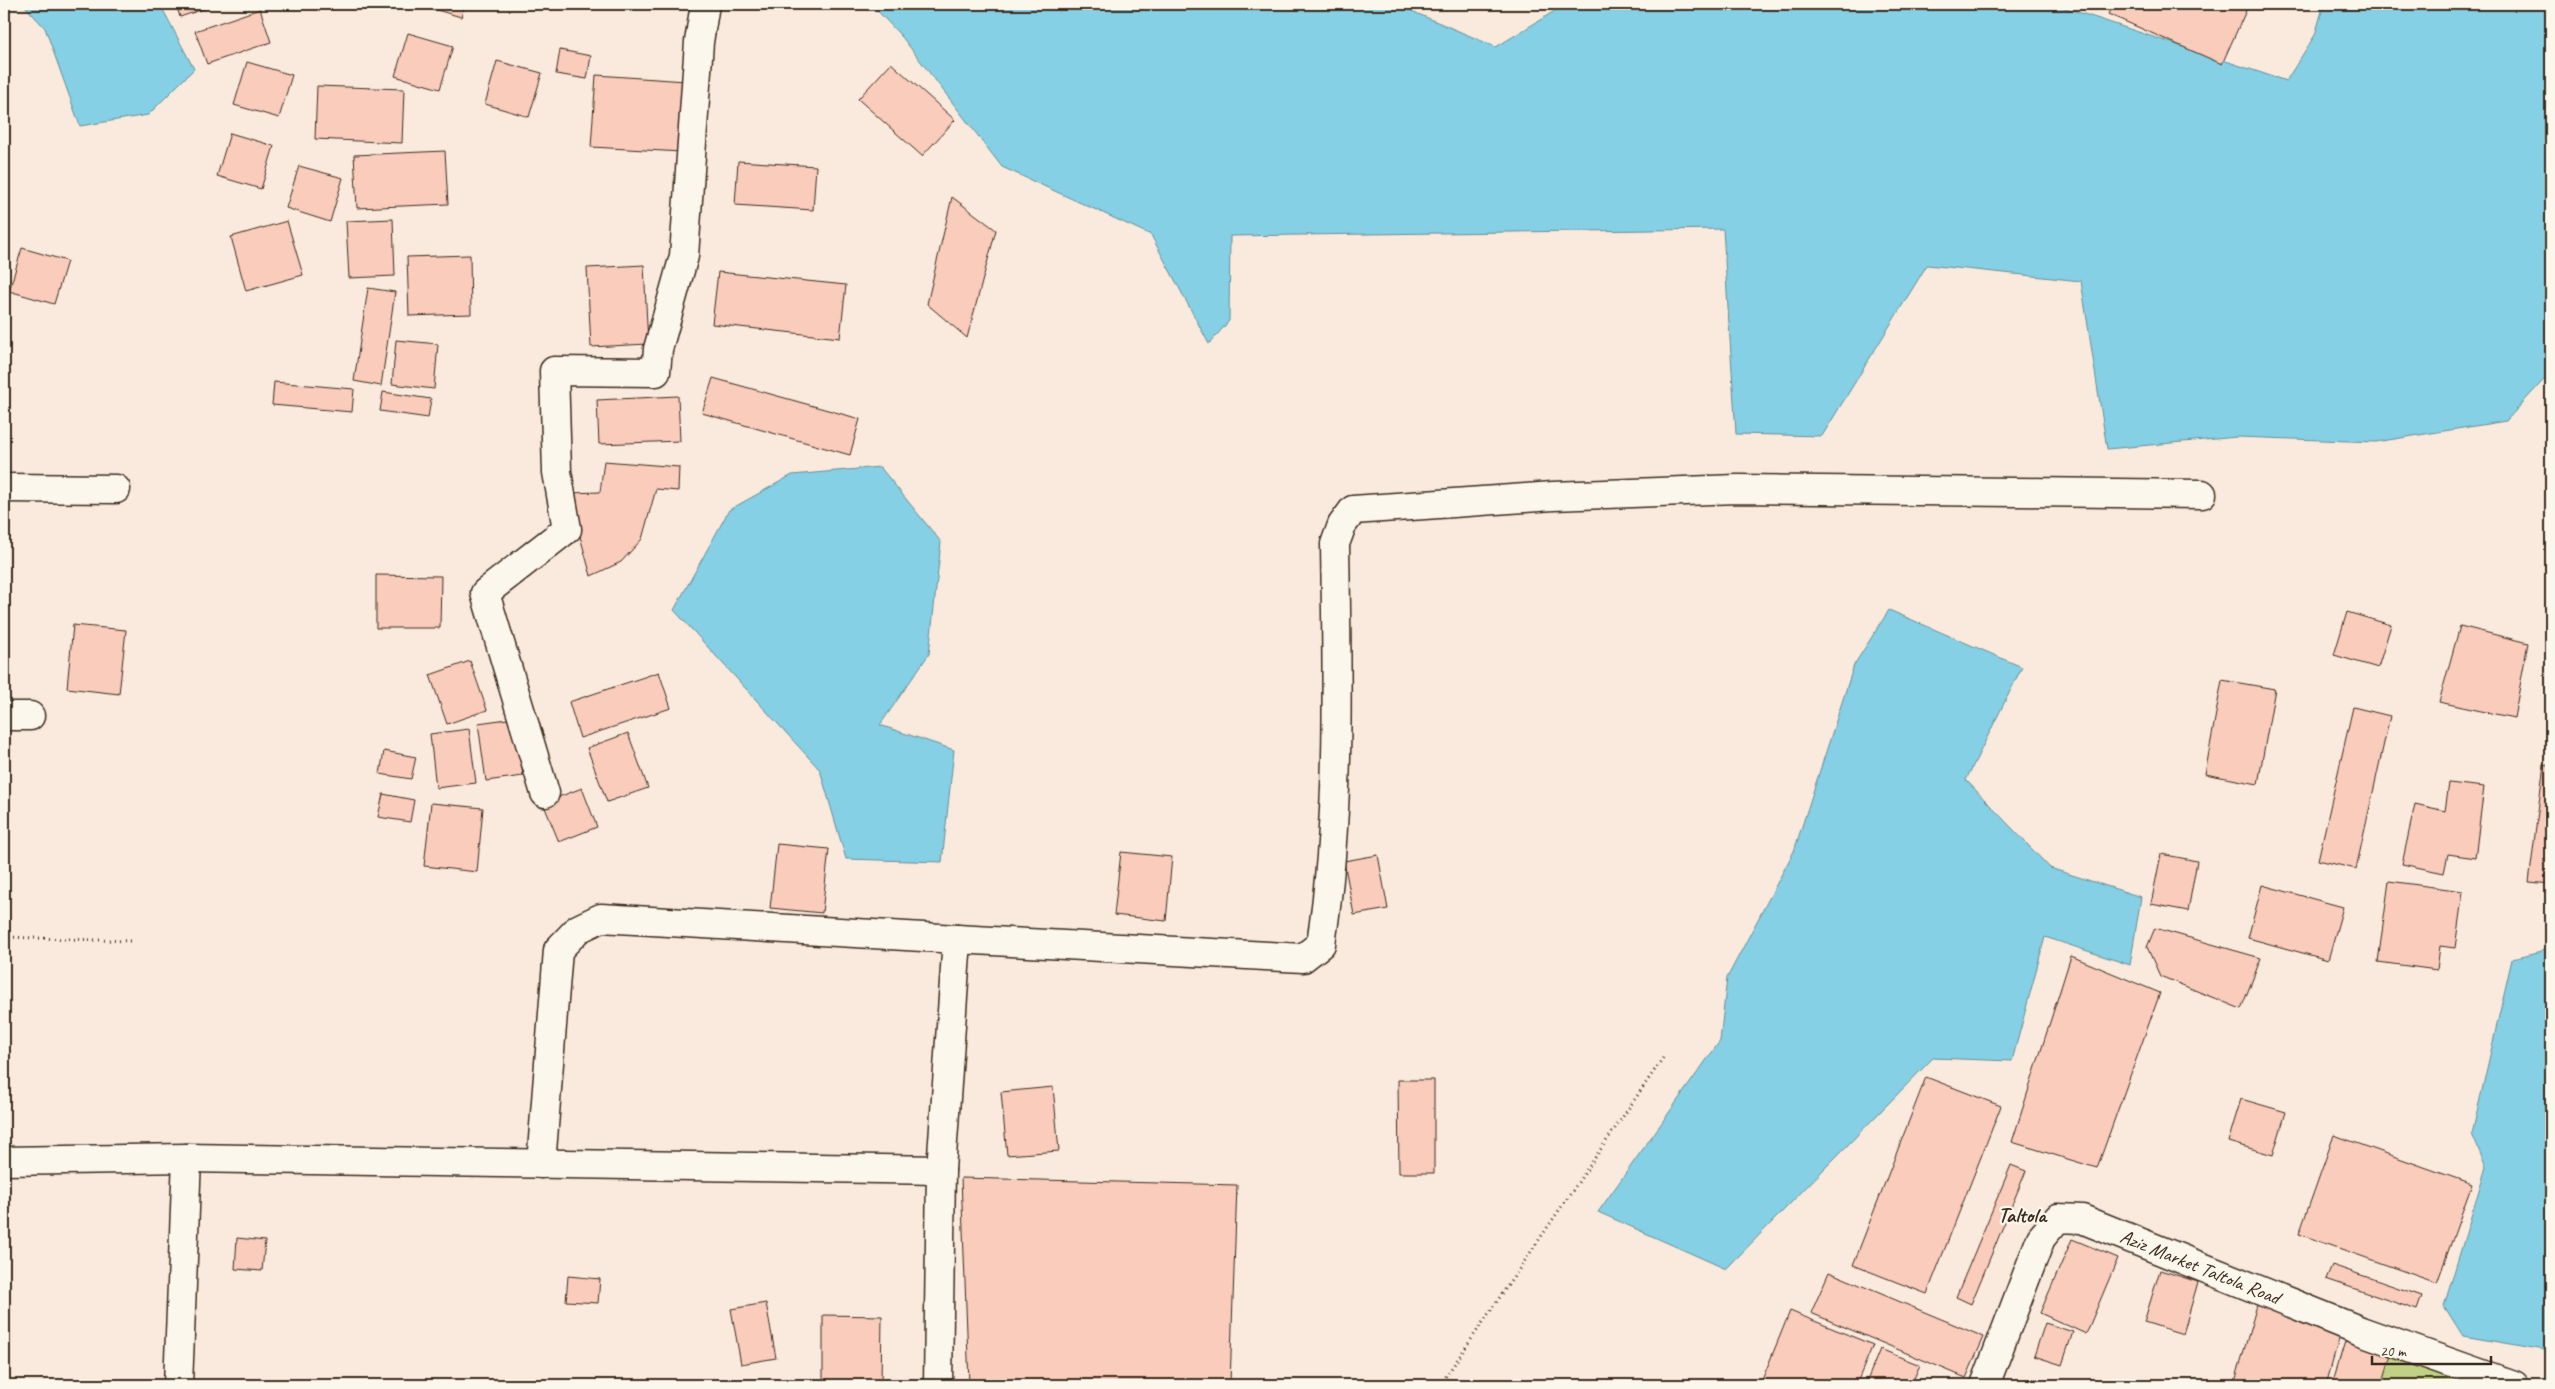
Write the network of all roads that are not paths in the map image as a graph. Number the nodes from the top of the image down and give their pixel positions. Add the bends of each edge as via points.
1 (705, 4) edge
2 (4, 488) edge
3 (116, 489) dead end
4 (2202, 494) dead end
5 (545, 793) dead end
6 (957, 939) junction
7 (187, 1158) junction
8 (4, 1161) edge
9 (541, 1164) junction
10 (941, 1170) junction
11 (178, 1385) edge
12 (938, 1385) edge
13 (1985, 1385) edge
14 (2513, 1385) edge

1 - 5 street via 699,42 684,256 658,349 656,372 554,371 557,472 567,529 485,593
2 - 3 street
4 - 6 street via 1737,488 1553,496 1353,510 1342,525 1336,544 1338,731 1328,895 1321,944 1304,958
6 - 9 street via 601,918 578,928 558,950
6 - 10 street
7 - 8 street
7 - 9 street
7 - 11 street
9 - 10 street
10 - 12 street
13 - 14 street, Aziz Market Taltola Road via 2041,1238 2058,1218 2082,1219 2361,1331

